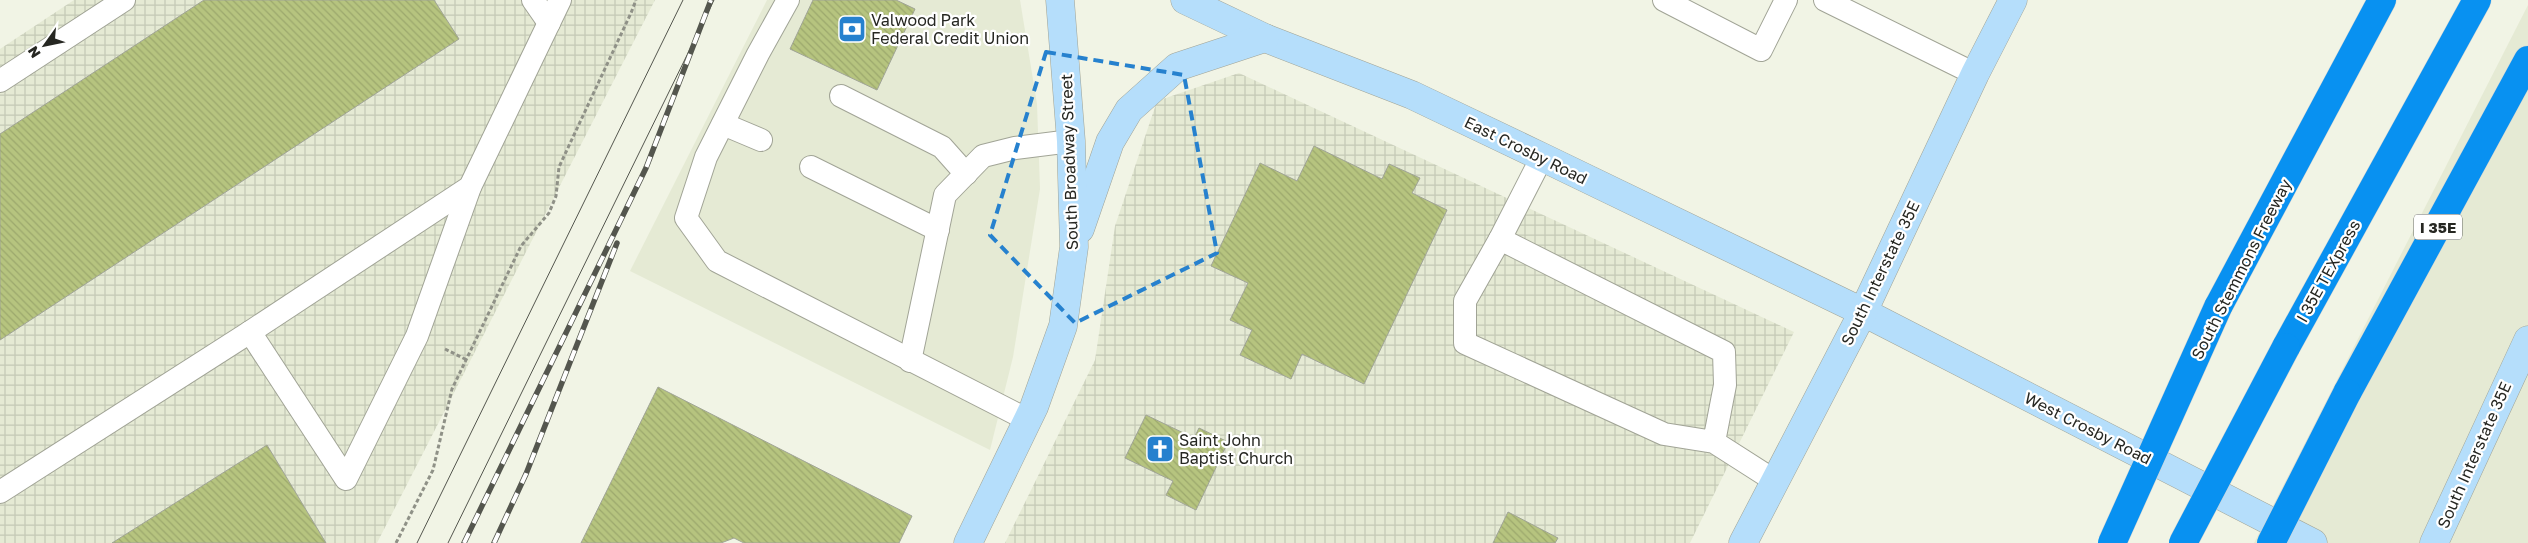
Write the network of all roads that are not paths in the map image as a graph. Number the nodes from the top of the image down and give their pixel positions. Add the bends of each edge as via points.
1 (124, 0) edge
2 (533, 0) edge
3 (560, 0) edge
4 (788, 0) edge
5 (1060, 0) edge
6 (1184, 0) edge
7 (1664, 0) edge
8 (1786, 0) edge
9 (1825, 0) edge
10 (2013, 0) edge
11 (2382, 0) edge
12 (2477, 0) edge
13 (549, 23) junction
14 (1265, 38) junction
15 (2528, 60) edge
16 (1975, 74) junction
17 (0, 81) edge
18 (842, 96) dead end
19 (723, 124) junction
20 (760, 140) dead end
21 (1071, 141) junction
22 (1542, 157) junction
23 (811, 167) dead end
24 (966, 174) junction
25 (470, 187) junction
26 (938, 230) junction
27 (1500, 239) junction
28 (1074, 248) junction
29 (1863, 312) junction
30 (250, 332) junction
31 (2528, 340) edge
32 (910, 361) junction
33 (1028, 420) junction
34 (1714, 442) junction
35 (1775, 481) junction
36 (0, 492) edge
37 (968, 543) edge
38 (1743, 543) edge
39 (2112, 543) edge
40 (2183, 543) edge
41 (2271, 543) edge
42 (2313, 543) edge
43 (2434, 543) edge

1 - 17 lane
2 - 13 lane
3 - 13 lane
4 - 19 lane
5 - 21 street, South Broadway Street
6 - 14 street, East Crosby Road
7 - 8 lane via 1761,50
9 - 16 lane
10 - 16 street, South Interstate 35E
11 - 39 highway, South Stemmons Freeway, bridge via 2218,307
12 - 40 highway, I 35E TEXpress, bridge via 2286,347
13 - 25 lane
14 - 22 street, East Crosby Road via 1412,95
14 - 28 street via 1177,67 1129,110 1110,142
15 - 41 highway, I 35E, bridge via 2347,393
16 - 29 street, South Interstate 35E
18 - 24 lane via 942,147
19 - 20 lane
19 - 32 lane via 706,157 686,218 717,261
21 - 24 lane via 1015,148 983,156
21 - 28 street, South Broadway Street
22 - 27 lane
22 - 29 street, East Crosby Road
23 - 26 lane
24 - 26 lane via 945,196
25 - 30 lane
25 - 30 lane via 417,336 346,479
26 - 32 lane
27 - 34 lane via 1724,352 1725,385
27 - 34 lane via 1464,300 1465,343 1664,434
28 - 33 street, South Broadway Street via 1063,326
29 - 35 street, South Interstate 35E
29 - 42 street, West Crosby Road
30 - 36 lane
31 - 43 street, South Interstate 35E
32 - 33 lane
33 - 37 street, South Broadway Street
34 - 35 lane
35 - 38 street, South Interstate 35E

